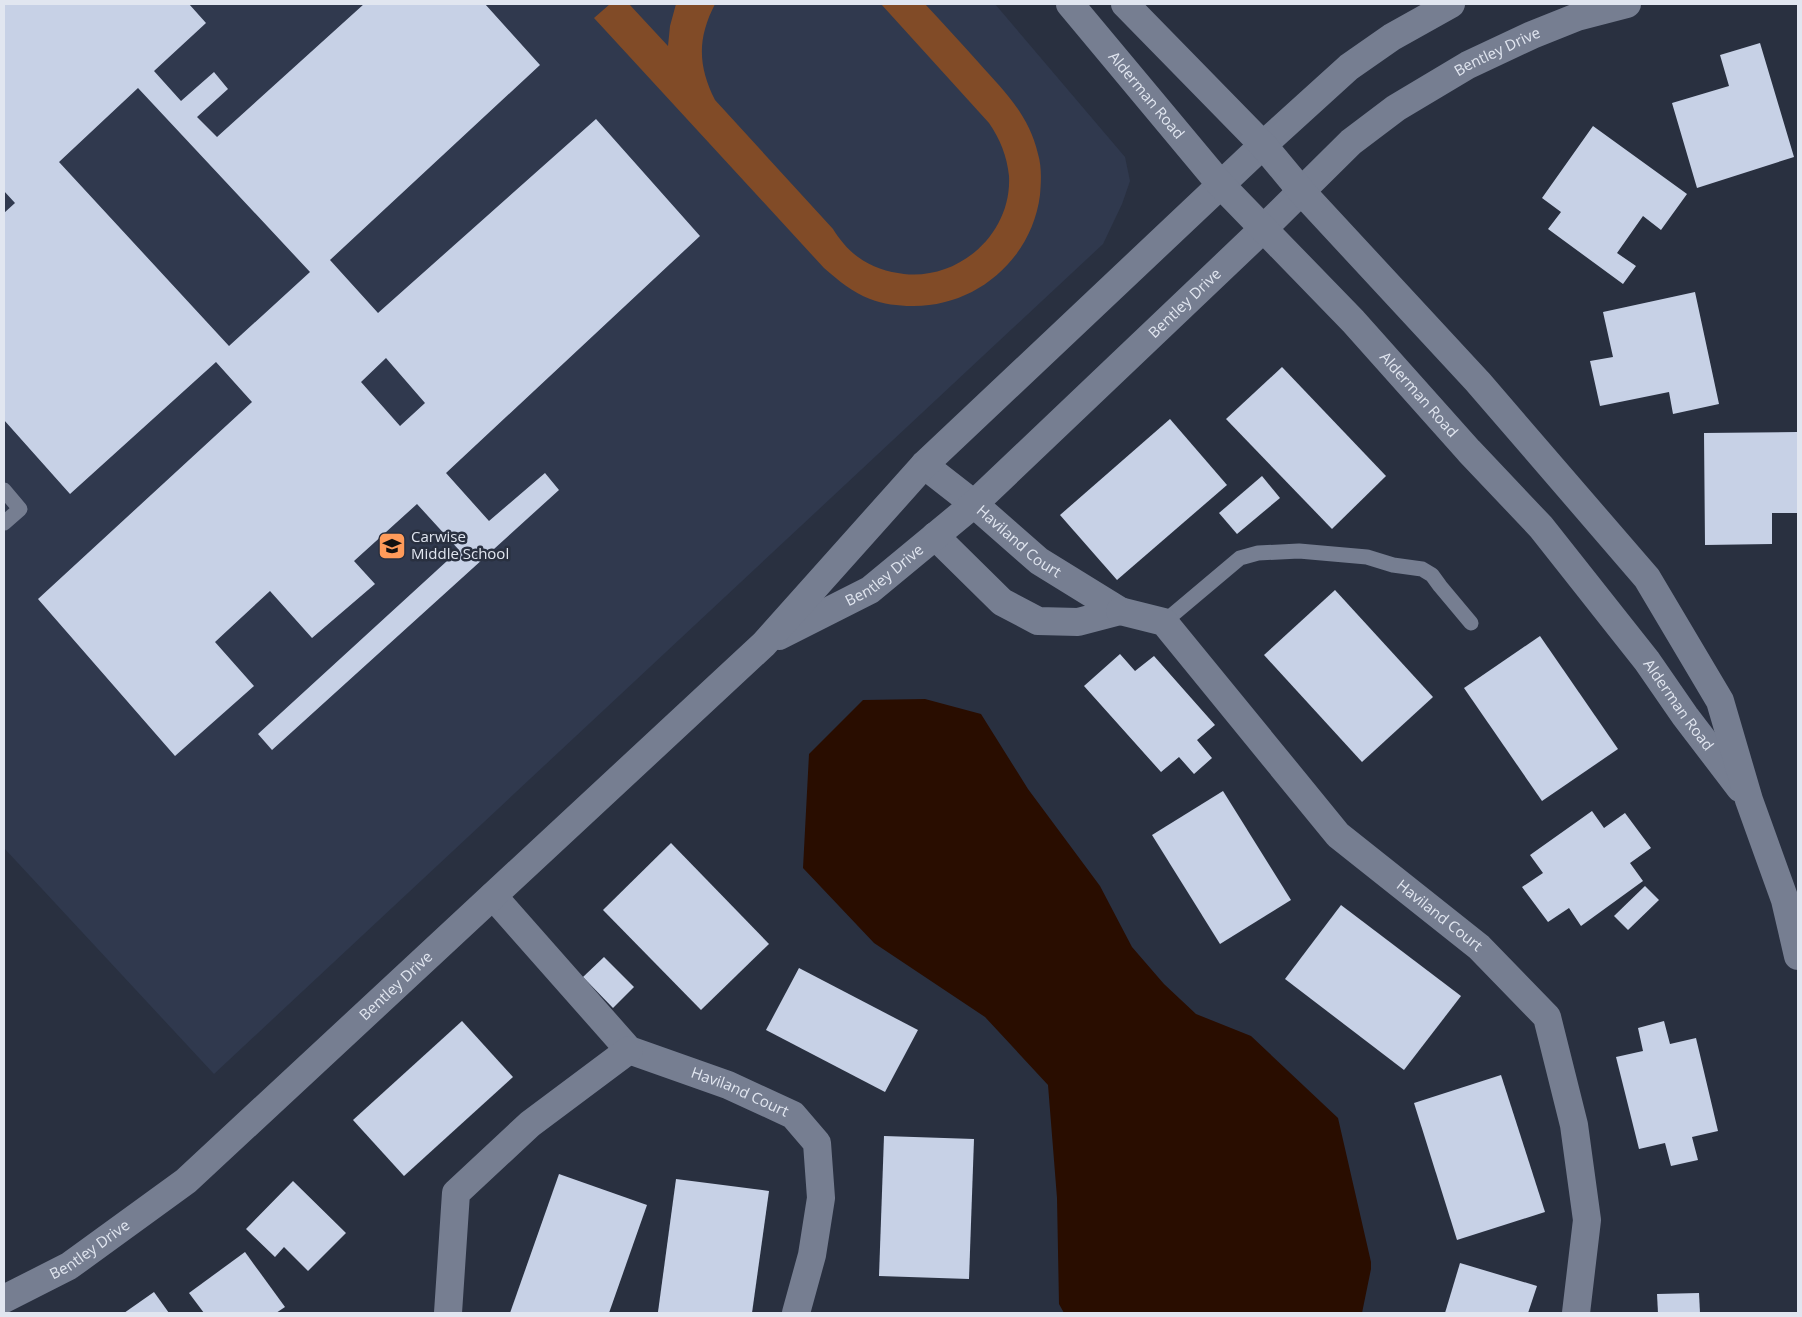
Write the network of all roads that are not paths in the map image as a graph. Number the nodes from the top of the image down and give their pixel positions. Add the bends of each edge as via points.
1 (1070, 4) edge
2 (1125, 4) edge
3 (1452, 4) edge
4 (1627, 4) edge
5 (1263, 145) junction
6 (1221, 185) junction
7 (1302, 192) junction
8 (1263, 230) junction
9 (924, 465) junction
10 (4, 490) edge
11 (974, 504) junction
12 (4, 523) edge
13 (935, 536) junction
14 (1070, 579) junction
15 (1120, 611) junction
16 (1050, 621) junction
17 (1164, 622) junction
18 (1471, 623) dead end
19 (764, 644) junction
20 (1749, 800) junction
21 (493, 896) junction
22 (1798, 956) edge
23 (629, 1050) junction
24 (4, 1299) edge
25 (448, 1313) edge
26 (796, 1313) edge
27 (1576, 1313) edge

1 - 6 street, Alderman Road
2 - 5 street, Alderman Road
3 - 5 street, Bentley Drive via 1392,37 1349,67
4 - 7 street, Bentley Drive via 1577,17 1468,65 1396,108 1351,142
5 - 6 street, Bentley Drive
5 - 7 street, Alderman Road
6 - 8 street, Alderman Road
6 - 9 street, Bentley Drive
7 - 8 street, Bentley Drive
7 - 20 street, Alderman Road via 1478,382 1646,578 1720,701
8 - 11 street, Bentley Drive
8 - 20 street, Alderman Road via 1353,321 1541,527
9 - 11 street, Haviland Court
9 - 19 street, Bentley Drive
10 - 12 lane via 20,509
11 - 13 street, Bentley Drive
11 - 14 street, Haviland Court via 1039,560
13 - 16 street, Haviland Court via 1002,602 1038,621
13 - 19 street, Bentley Drive via 870,590
14 - 15 street, Haviland Court
14 - 16 street
15 - 16 street, Haviland Court via 1078,622
15 - 17 street, Haviland Court
17 - 18 lane via 1240,558 1258,553 1299,551 1350,554 1422,569 1432,575
17 - 27 street, Haviland Court via 1338,835 1479,947 1547,1017 1574,1125 1587,1220
19 - 21 street, Bentley Drive
20 - 22 street, Alderman Road via 1785,900
21 - 23 street, Haviland Court
21 - 24 street, Bentley Drive via 186,1181 69,1266
23 - 25 street via 530,1124 456,1193
23 - 26 street, Haviland Court via 728,1085 793,1115 817,1143 821,1198 812,1255

